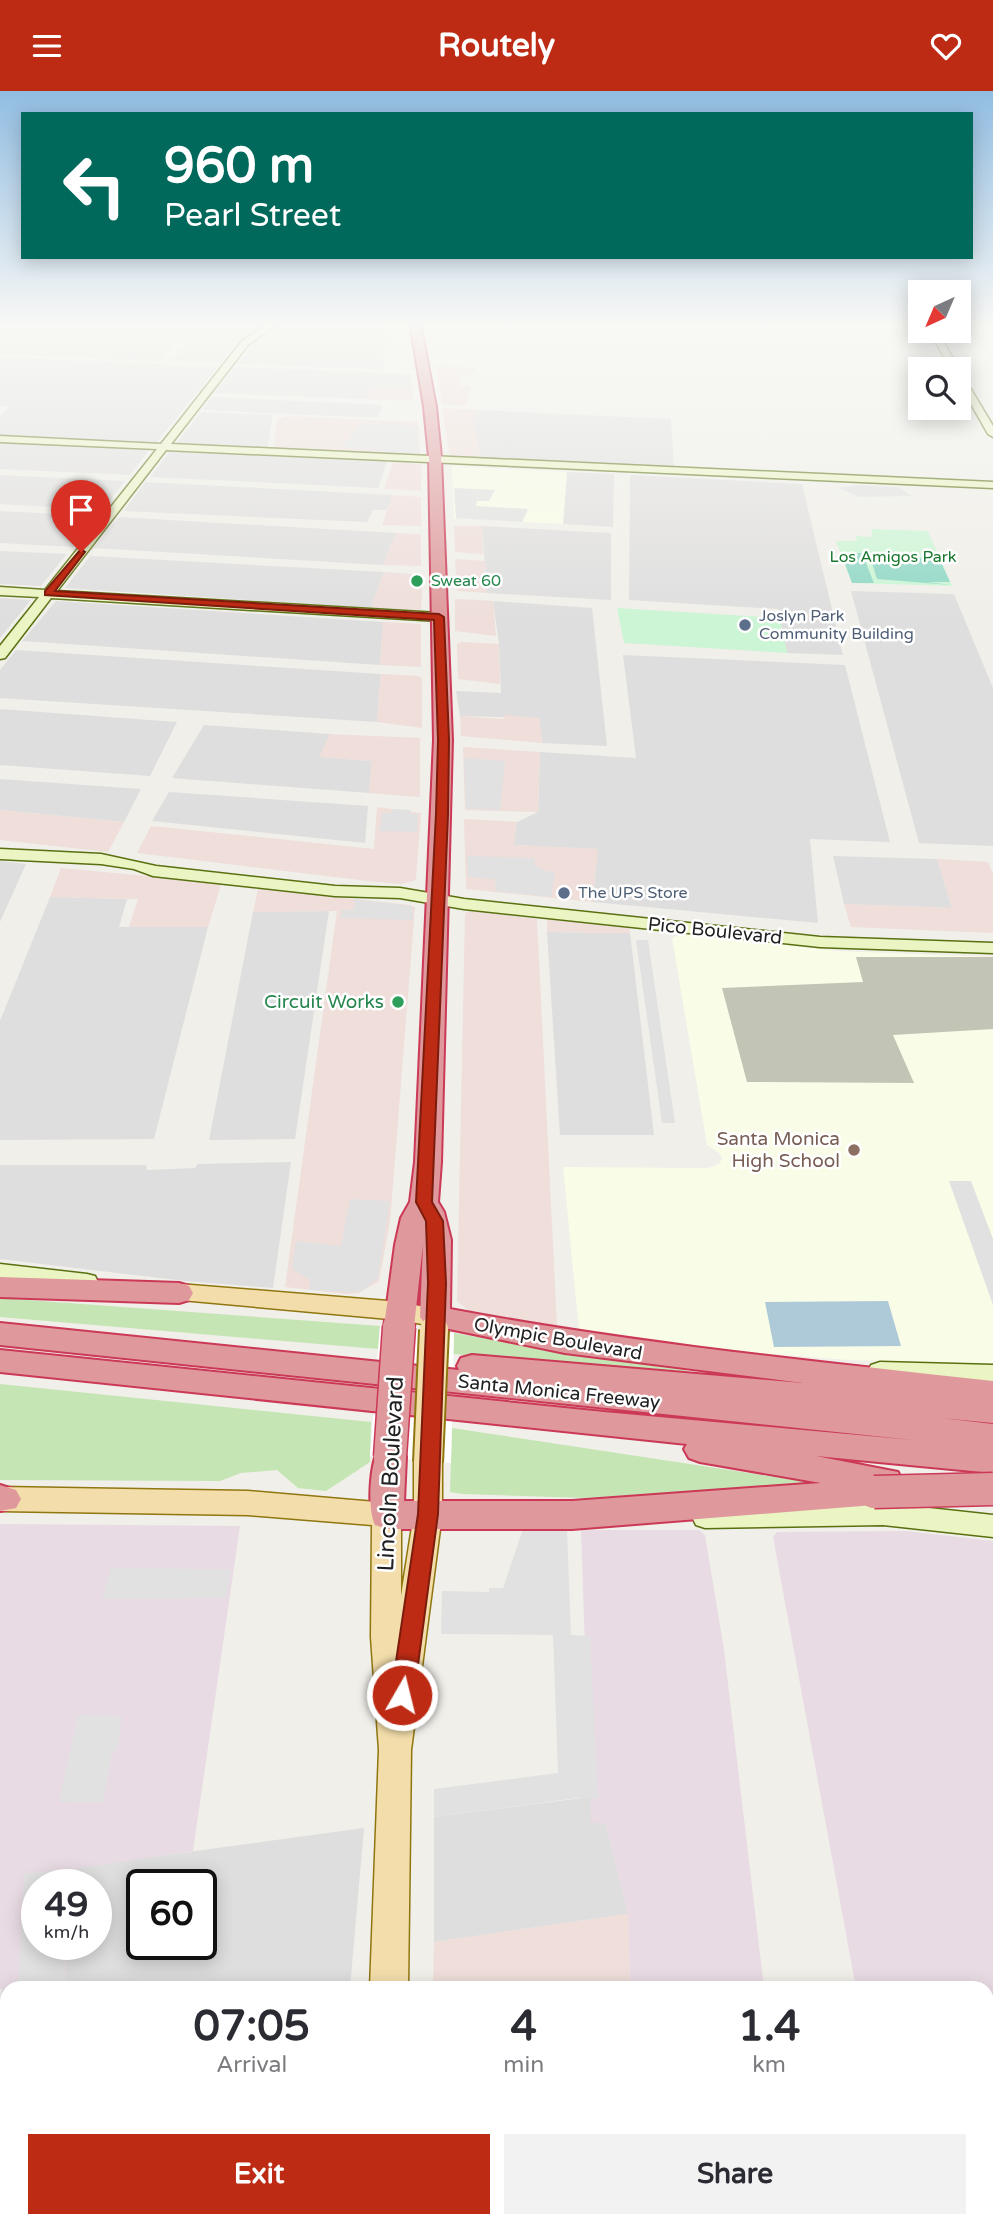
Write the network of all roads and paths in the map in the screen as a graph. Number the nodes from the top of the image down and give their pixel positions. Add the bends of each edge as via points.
1 (183, 422) edge
2 (431, 422) edge
3 (0, 439) edge
4 (163, 447) junction
5 (435, 460) junction
6 (654, 472) junction
7 (768, 476) junction
8 (993, 486) edge
9 (0, 591) edge
10 (48, 593) junction
11 (439, 617) junction
12 (0, 655) edge
13 (0, 847) edge
14 (0, 854) edge
15 (50, 856) junction
16 (438, 898) junction
17 (993, 939) edge
18 (993, 948) edge
19 (424, 1202) junction
20 (0, 1272) edge
21 (0, 1287) edge
22 (179, 1293) junction
23 (400, 1319) junction
24 (435, 1324) junction
25 (0, 1334) edge
26 (170, 1350) junction
27 (0, 1361) edge
28 (803, 1371) junction
29 (993, 1374) edge
30 (993, 1393) edge
31 (993, 1411) edge
32 (604, 1424) junction
33 (993, 1436) edge
34 (993, 1461) edge
35 (993, 1489) edge
36 (1, 1498) edge
37 (993, 1500) edge
38 (428, 1514) junction
39 (387, 1515) junction
40 (572, 1515) junction
41 (993, 1525) edge
42 (395, 1750) junction
43 (389, 1981) edge

1 - 4 street
2 - 5 highway, Lincoln Boulevard
3 - 4 street
4 - 5 street
4 - 10 street
5 - 6 street
5 - 6 street
5 - 11 highway, Lincoln Boulevard
6 - 7 street
6 - 7 street
7 - 8 street
7 - 8 street
9 - 10 street
10 - 11 street
10 - 12 street
11 - 16 highway, Lincoln Boulevard via 443,740
13 - 15 street, Pico Boulevard
14 - 15 street, Pico Boulevard
15 - 16 street, Pico Boulevard via 322,890
16 - 17 street, Pico Boulevard via 464,895 836,933
16 - 18 street, Pico Boulevard via 820,942
16 - 19 highway, Lincoln Boulevard
19 - 23 highway, Lincoln Boulevard via 411,1236
19 - 24 highway, Lincoln Boulevard via 436,1232
20 - 22 street, Olympic Boulevard
21 - 22 highway
22 - 23 main road, Olympic Boulevard
23 - 24 main road, Olympic Boulevard
23 - 39 highway, Lincoln Boulevard, bridge
24 - 28 highway, Olympic Boulevard
24 - 38 main road, Lincoln Boulevard, bridge
25 - 26 highway, Santa Monica Freeway
26 - 31 highway via 500,1367
26 - 33 highway, Santa Monica Freeway
27 - 32 highway, Santa Monica Freeway
28 - 29 street, Olympic Boulevard
28 - 30 highway
32 - 34 highway, Santa Monica Freeway
32 - 37 highway via 678,1445
35 - 40 highway, bridge via 874,1492
36 - 39 main road via 248,1503
38 - 39 highway
38 - 40 highway
38 - 42 main road, Lincoln Boulevard
39 - 42 main road, Lincoln Boulevard via 386,1637
40 - 41 street via 640,1519 883,1514
42 - 43 main road, Lincoln Boulevard

